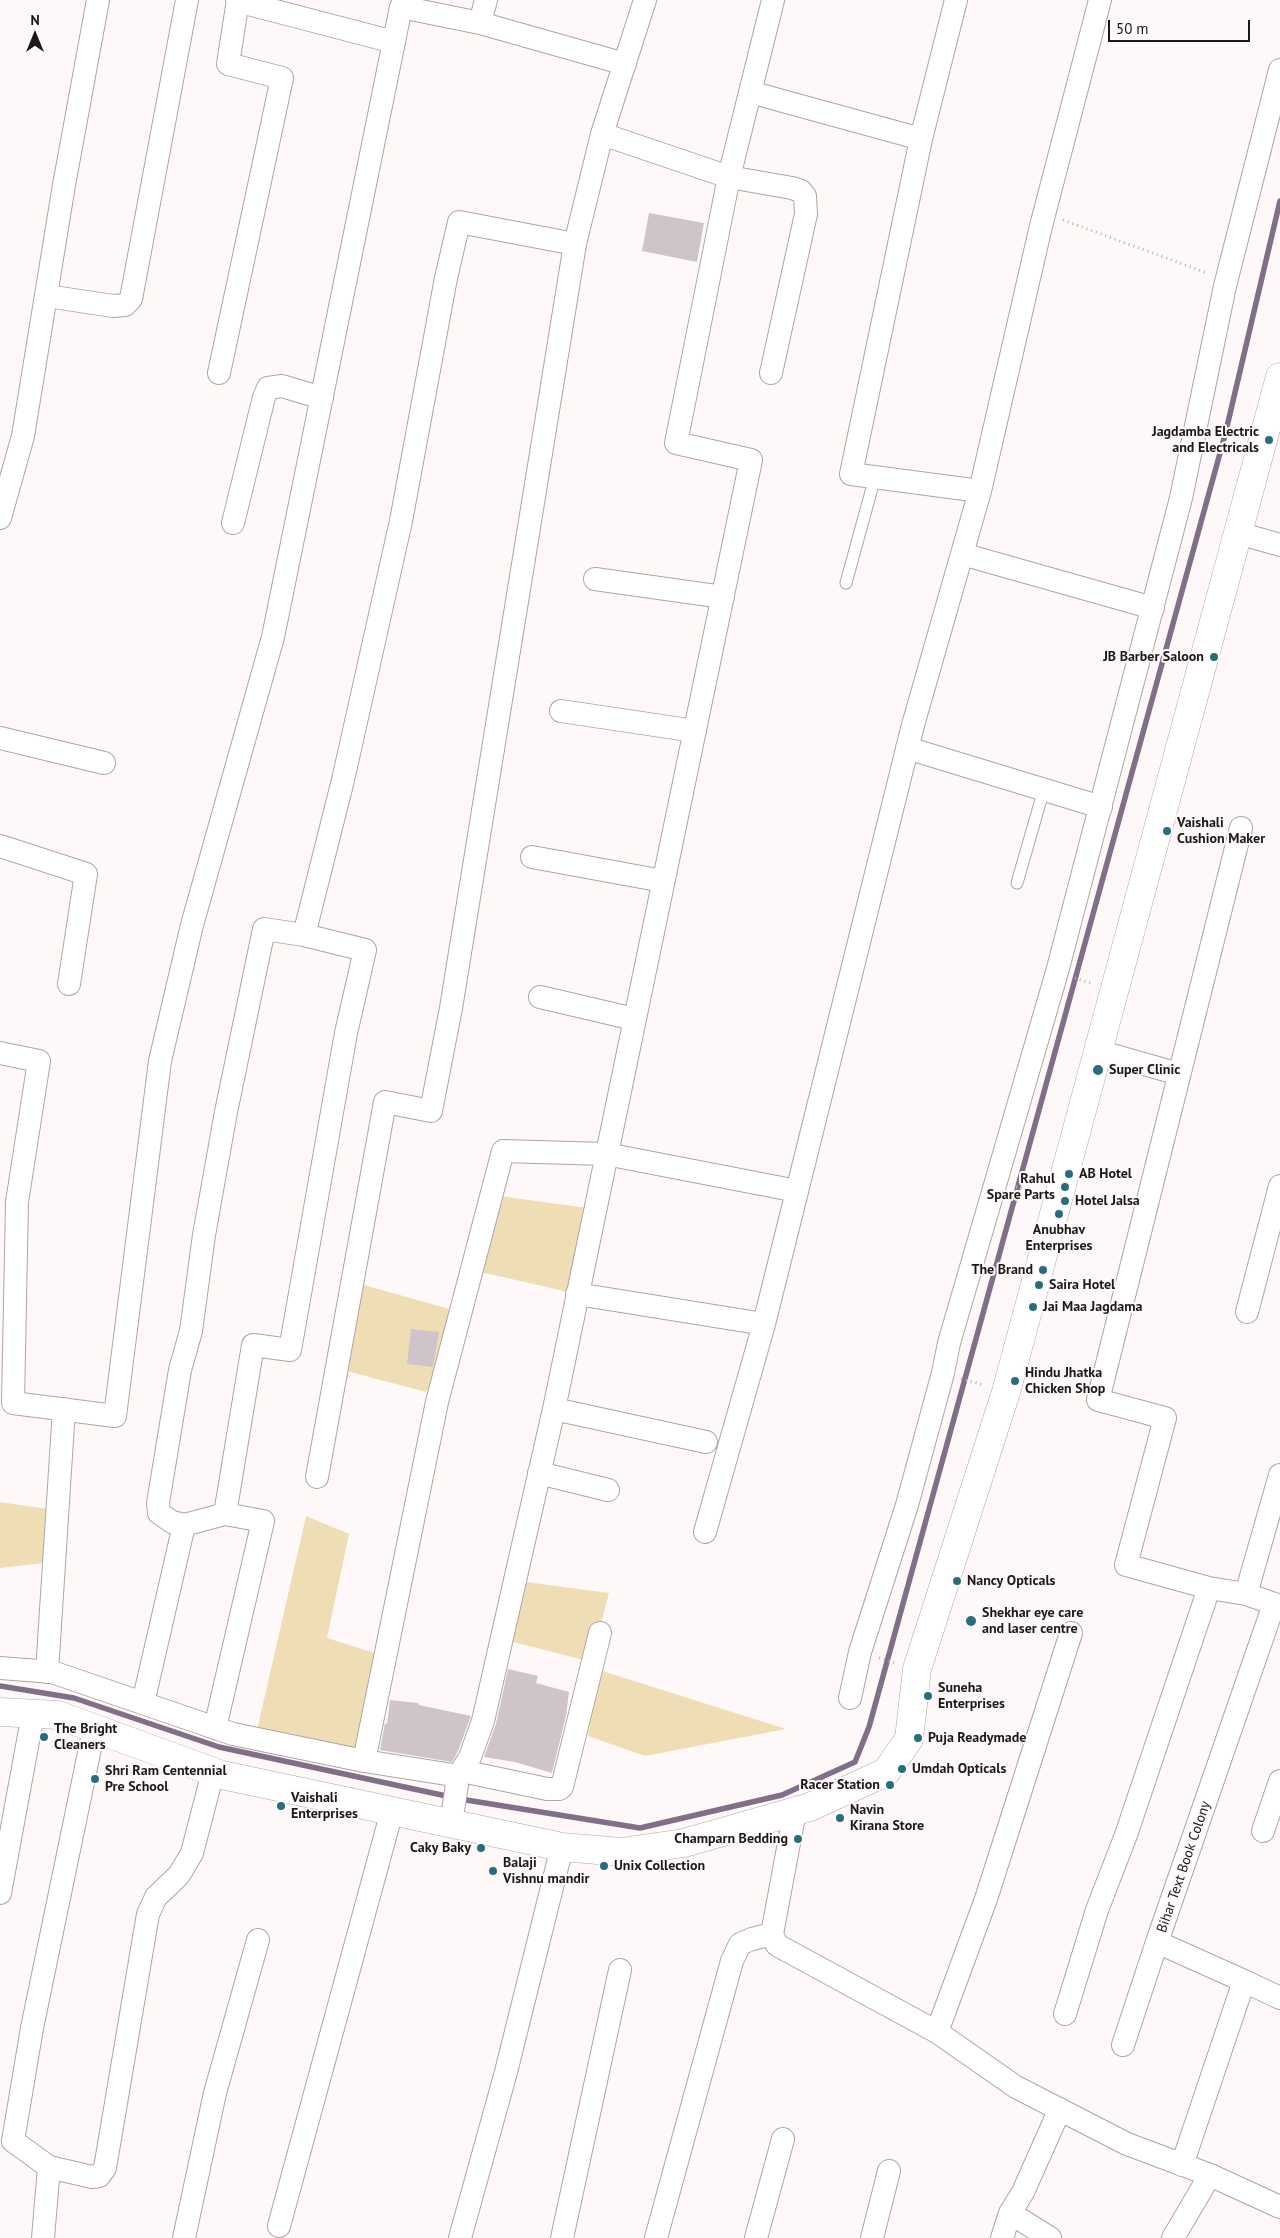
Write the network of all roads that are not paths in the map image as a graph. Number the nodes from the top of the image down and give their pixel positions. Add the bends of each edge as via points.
1 (98, 0) edge
2 (187, 0) edge
3 (238, 0) edge
4 (486, 0) edge
5 (645, 0) edge
6 (773, 0) edge
7 (956, 0) edge
8 (1100, 0) edge
9 (480, 23) junction
10 (394, 42) junction
11 (625, 64) junction
12 (1280, 70) edge
13 (750, 92) junction
14 (602, 134) junction
15 (921, 139) junction
16 (729, 177) junction
17 (575, 244) junction
18 (47, 296) junction
19 (219, 373) dead end
20 (771, 373) dead end
21 (1280, 377) edge
22 (322, 398) junction
23 (875, 477) junction
24 (980, 491) junction
25 (0, 518) edge
26 (233, 523) dead end
27 (1238, 533) junction
28 (1280, 544) edge
29 (962, 554) junction
30 (595, 579) dead end
31 (846, 582) dead end
32 (723, 597) junction
33 (1153, 608) junction
34 (561, 711) dead end
35 (695, 731) junction
36 (0, 738) edge
37 (907, 748) junction
38 (104, 763) dead end
39 (1044, 789) junction
40 (1101, 806) junction
41 (1241, 828) dead end
42 (0, 846) edge
43 (532, 857) dead end
44 (663, 881) junction
45 (1017, 883) dead end
46 (304, 936) junction
47 (69, 984) dead end
48 (540, 997) dead end
49 (634, 1019) junction
50 (1098, 1051) junction
51 (0, 1053) edge
52 (1180, 1074) junction
53 (606, 1154) junction
54 (1280, 1186) edge
55 (797, 1191) junction
56 (9, 1202) edge
57 (577, 1294) junction
58 (1246, 1312) dead end
59 (764, 1324) junction
60 (6, 1403) edge
61 (64, 1409) junction
62 (554, 1409) junction
63 (706, 1442) dead end
64 (539, 1473) junction
65 (1280, 1475) edge
66 (317, 1477) dead end
67 (608, 1490) dead end
68 (225, 1514) junction
69 (184, 1525) junction
70 (705, 1532) dead end
71 (1209, 1588) junction
72 (1246, 1594) junction
73 (1277, 1605) edge
74 (600, 1633) dead end
75 (1071, 1633) dead end
76 (0, 1668) edge
77 (47, 1672) junction
78 (850, 1698) dead end
79 (143, 1704) junction
80 (0, 1712) edge
81 (33, 1714) junction
82 (215, 1728) junction
83 (94, 1729) junction
84 (364, 1761) junction
85 (213, 1772) junction
86 (1280, 1781) edge
87 (456, 1793) junction
88 (392, 1811) junction
89 (795, 1811) junction
90 (1263, 1831) dead end
91 (562, 1847) junction
92 (0, 1893) edge
93 (772, 1934) junction
94 (258, 1940) dead end
95 (1158, 1942) junction
96 (620, 1970) dead end
97 (1244, 1981) junction
98 (1280, 1998) edge
99 (1065, 2014) dead end
100 (937, 2032) junction
101 (1123, 2045) dead end
102 (1060, 2110) junction
103 (783, 2139) dead end
104 (1182, 2165) junction
105 (49, 2167) junction
106 (889, 2171) dead end
107 (1210, 2175) junction
108 (1280, 2207) edge
109 (1010, 2213) junction
110 (279, 2226) dead end
111 (43, 2238) edge
112 (184, 2238) edge
113 (462, 2238) edge
114 (562, 2238) edge
115 (656, 2238) edge
116 (756, 2238) edge
117 (872, 2238) edge
118 (1002, 2238) edge
119 (1050, 2238) edge
120 (1173, 2238) edge

1 - 18 street
2 - 18 street via 131,300 125,306 114,306
3 - 10 street
3 - 19 street via 228,64 282,78
4 - 9 street
5 - 11 street
6 - 13 street
7 - 15 street
8 - 24 street via 1045,213
9 - 10 street via 401,7
9 - 11 street
10 - 22 street
11 - 14 street
12 - 33 street via 1226,280 1181,498
13 - 15 street
13 - 16 street
14 - 16 street
14 - 17 street
15 - 23 street via 851,474
16 - 20 street via 792,188 805,196 806,214
16 - 32 street via 676,443 751,460
17 - 46 street via 459,222 401,521
17 - 66 street via 451,1008 431,1111 385,1102
18 - 25 street via 23,436
21 - 27 street
22 - 26 street via 282,386 268,388
22 - 61 street via 273,637 192,925 160,1060 116,1416
23 - 24 street
23 - 31 lane
24 - 29 street
27 - 28 street
27 - 50 street
29 - 33 street
29 - 37 street
30 - 32 street
32 - 35 street
33 - 40 street
34 - 35 street
35 - 44 street
36 - 38 street
37 - 39 street
37 - 55 street
39 - 40 street
39 - 45 lane
40 - 78 street via 1058,972 949,1343 907,1505 860,1652
41 - 52 street
42 - 47 street via 86,874
43 - 44 street
44 - 49 street
46 - 68 street via 365,950 346,1033 290,1350 253,1345
46 - 69 street via 264,929 226,1112 191,1331 180,1370 158,1502 159,1513
48 - 49 street
49 - 53 street
50 - 52 street
50 - 89 street via 1006,1392 917,1669 909,1740 886,1772
51 - 56 street via 39,1061
52 - 71 street via 1098,1400 1165,1418 1126,1565
53 - 55 street
53 - 57 street
53 - 84 street via 503,1151 436,1402
54 - 58 street
55 - 59 street
56 - 60 street
57 - 59 street
57 - 62 street
59 - 70 street
60 - 61 street
61 - 77 street
62 - 63 street
62 - 64 street
64 - 67 street
64 - 87 street via 483,1720
65 - 72 street
68 - 69 street
68 - 82 street via 263,1521
69 - 79 street
71 - 72 street
71 - 99 street via 1126,1835 1097,1910
72 - 73 street
73 - 95 street, Bihar Text Book Colony
74 - 87 street via 562,1786 559,1789
75 - 100 street via 986,1899
76 - 77 street
77 - 79 street
79 - 82 street
80 - 81 street
81 - 83 street via 58,1716
81 - 92 street
82 - 84 street
83 - 85 street
83 - 105 street via 32,2028 13,2141
84 - 87 street via 453,1774
85 - 88 street
85 - 105 street via 192,1853 179,1875 156,1896 148,1914 105,2168 99,2176 92,2177
86 - 90 street
87 - 88 street
87 - 91 street
88 - 110 street
89 - 91 street via 684,1843 621,1852
89 - 93 street
91 - 113 street
93 - 100 street via 777,1945
93 - 115 street via 740,1944 732,1961
94 - 112 street via 215,2093
95 - 97 street, Bihar Text Book Colony
95 - 101 street
96 - 114 street
97 - 98 street, Bihar Text Book Colony
97 - 104 street
100 - 102 street via 1016,2087
102 - 104 street via 1127,2144
102 - 109 street via 1023,2192
103 - 116 street
104 - 107 street
105 - 111 street
106 - 117 street
107 - 108 street
107 - 120 street
109 - 118 street
109 - 119 street

